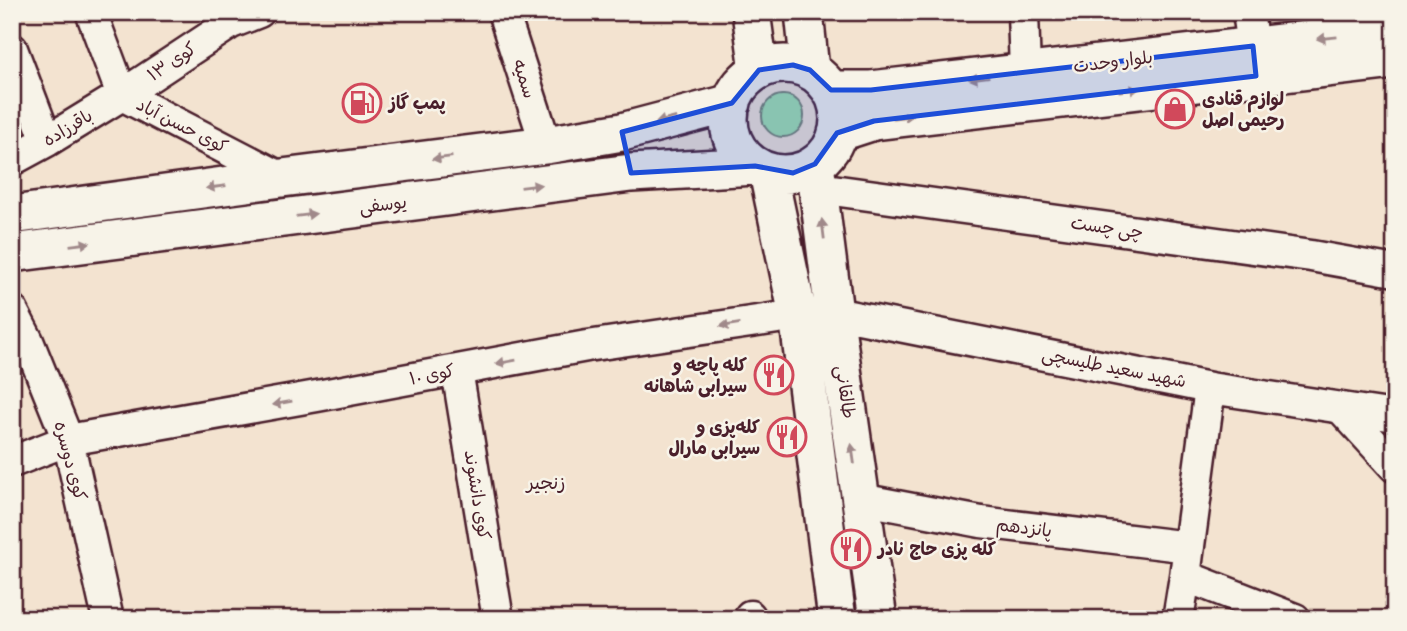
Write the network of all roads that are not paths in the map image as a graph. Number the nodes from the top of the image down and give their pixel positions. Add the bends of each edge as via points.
1 (91, 12) edge
2 (503, 12) edge
3 (751, 12) edge
4 (804, 12) edge
5 (1023, 12) edge
6 (239, 16) edge
7 (1395, 30) edge
8 (1253, 45) edge
9 (12, 49) edge
10 (1395, 60) edge
11 (758, 70) junction
12 (1025, 72) junction
13 (820, 80) junction
14 (122, 95) junction
15 (732, 103) junction
16 (622, 132) junction
17 (837, 133) junction
18 (47, 141) junction
19 (546, 145) junction
20 (12, 160) edge
21 (762, 169) junction
22 (631, 173) junction
23 (817, 176) junction
24 (282, 178) junction
25 (12, 215) edge
26 (12, 253) edge
27 (1395, 271) edge
28 (12, 310) edge
29 (834, 313) junction
30 (798, 315) junction
31 (20, 344) edge
32 (457, 370) junction
33 (1210, 388) junction
34 (1341, 408) junction
35 (1395, 416) edge
36 (68, 440) junction
37 (12, 462) edge
38 (1395, 467) edge
39 (860, 499) junction
40 (1187, 562) junction
41 (108, 619) edge
42 (498, 619) edge
43 (837, 619) edge
44 (878, 619) edge
45 (1178, 619) edge
46 (1295, 619) edge

1 - 14 street, کوی حسن آباد
2 - 19 street, سمیه
3 - 11 main road
4 - 13 main road
5 - 12 street
6 - 14 street, کوی ۱۳
7 -> 8 main road, بلوار وحدت
8 - 10 main road, بلوار وحدت
8 - 12 main road, بلوار وحدت
17 -> 8 main road, بلوار وحدت via 874,121
9 - 18 street
11 - 13 main road via 793,65
11 - 15 main road via 737,89
12 -> 13 main road, بلوار وحدت via 871,90
13 - 17 main road via 838,110
14 - 18 street, باقرزاده
14 - 24 street, کوی حسن آباد
15 -> 16 main road
15 - 21 main road via 730,132 735,145
16 - 19 main road
16 - 22 main road
17 - 23 main road
18 - 20 street, باقرزاده
19 -> 24 main road
21 - 22 main road, یوسفی
21 - 23 main road via 782,174 804,170
21 - 30 main road, طالقانی
26 -> 22 main road, یوسفی
23 - 27 street, چی چست
29 -> 23 main road, طالقانی
24 -> 25 main road
28 - 31 street, کوی دوسره
29 - 33 street, شهید سعید طلیسچی
39 -> 29 main road, طالقانی
30 -> 32 street, کوی ۱۰
30 - 43 main road, طالقانی
31 - 36 street, کوی دوسره
32 -> 36 street, کوی ۱۰
32 - 42 street, کوی دانشوند
33 - 34 street, شهید سعید طلیسچی
33 - 40 street
34 - 35 street, شهید سعید طلیسچی
34 - 38 street
36 - 37 street, کوی ۱۰
36 - 41 street, کوی دوسره
39 - 40 street, پانزدهم
39 - 44 main road, طالقانی
40 - 45 street
40 - 46 street, پانزدهم

